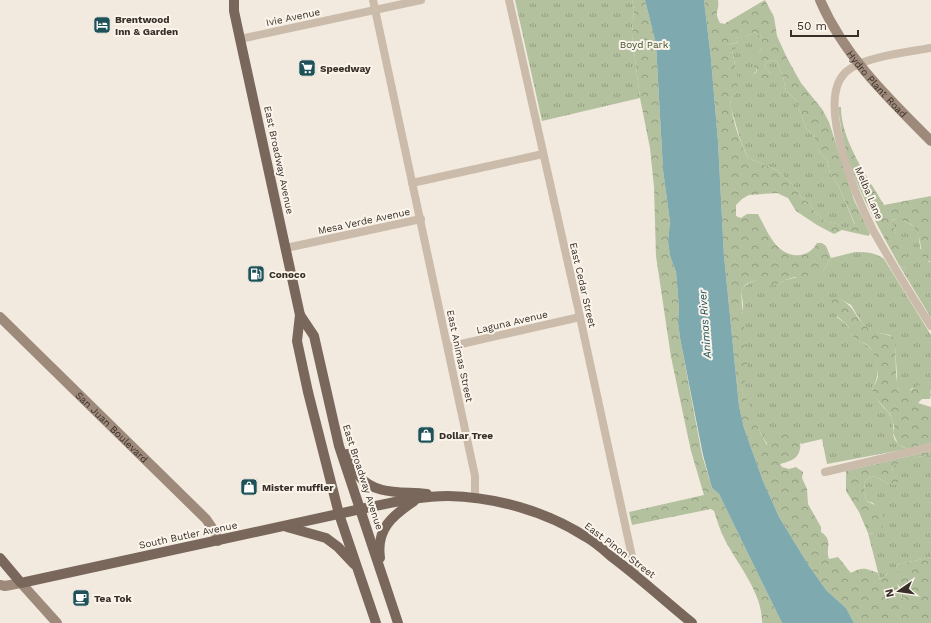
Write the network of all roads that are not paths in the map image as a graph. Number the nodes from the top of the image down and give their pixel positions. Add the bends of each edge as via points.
1 (230, 0) edge
2 (234, 0) edge
3 (373, 0) edge
4 (421, 0) edge
5 (508, 0) edge
6 (820, 0) edge
7 (375, 10) junction
8 (234, 11) junction
9 (240, 39) junction
10 (931, 48) edge
11 (860, 64) junction
12 (931, 142) edge
13 (543, 154) junction
14 (412, 183) junction
15 (421, 219) junction
16 (286, 248) junction
17 (300, 315) junction
18 (0, 317) edge
19 (580, 317) junction
20 (931, 326) edge
21 (448, 347) junction
22 (335, 431) junction
23 (931, 447) edge
24 (825, 472) dead end
25 (447, 496) junction
26 (475, 498) junction
27 (415, 499) junction
28 (360, 509) junction
29 (339, 514) junction
30 (285, 526) junction
31 (218, 541) junction
32 (0, 558) edge
33 (357, 568) junction
34 (636, 575) junction
35 (383, 576) junction
36 (21, 583) junction
37 (2, 588) edge
38 (57, 623) edge
39 (376, 623) edge
40 (398, 623) edge
41 (692, 623) edge

1 - 8 main road, East Broadway Avenue
2 - 8 main road, East Broadway Avenue
3 - 7 street
4 - 7 street, Ivie Avenue
5 - 13 street, East Cedar Street
6 - 11 main road, Hydro Plant Road via 827,16
7 - 9 street, Ivie Avenue
7 - 14 street
8 - 9 main road, East Broadway Avenue
9 - 16 main road, East Broadway Avenue
10 - 11 street, Melba Lane
11 - 12 main road, Hydro Plant Road
11 - 20 street, Melba Lane via 844,74 837,89 836,120 842,150 874,232
13 - 14 street
13 - 19 street, East Cedar Street
14 - 15 street, Mesa Verde Avenue
15 - 16 street, Mesa Verde Avenue
15 - 21 street, East Animas Street
16 - 17 main road, East Broadway Avenue
17 - 22 main road, East Broadway Avenue via 314,336
17 - 29 main road, East Broadway Avenue via 297,341
18 - 31 main road, San Juan Boulevard via 206,519
19 - 21 street, Laguna Avenue
19 - 34 street, East Cedar Street
21 - 26 street, East Animas Street via 476,476
22 - 25 main road via 358,476 367,484 384,491
22 - 28 main road, East Broadway Avenue
23 - 24 street
25 - 26 main road, East Pinon Street
25 - 27 main road, East Pinon Street
26 - 34 main road, East Pinon Street via 494,500 561,523 586,537
27 - 28 main road, East Pinon Street
27 - 35 main road via 391,518 382,533 379,552
28 - 29 main road, South Butler Avenue
28 - 35 main road, East Broadway Avenue
29 - 30 main road, South Butler Avenue
29 - 33 main road, East Broadway Avenue
30 - 31 main road, South Butler Avenue
30 - 33 main road via 326,538
31 - 36 main road, South Butler Avenue
32 - 36 main road
33 - 39 main road, East Broadway Avenue
34 - 41 main road, East Pinon Street
35 - 40 main road, East Broadway Avenue
36 - 37 main road
36 - 38 main road

